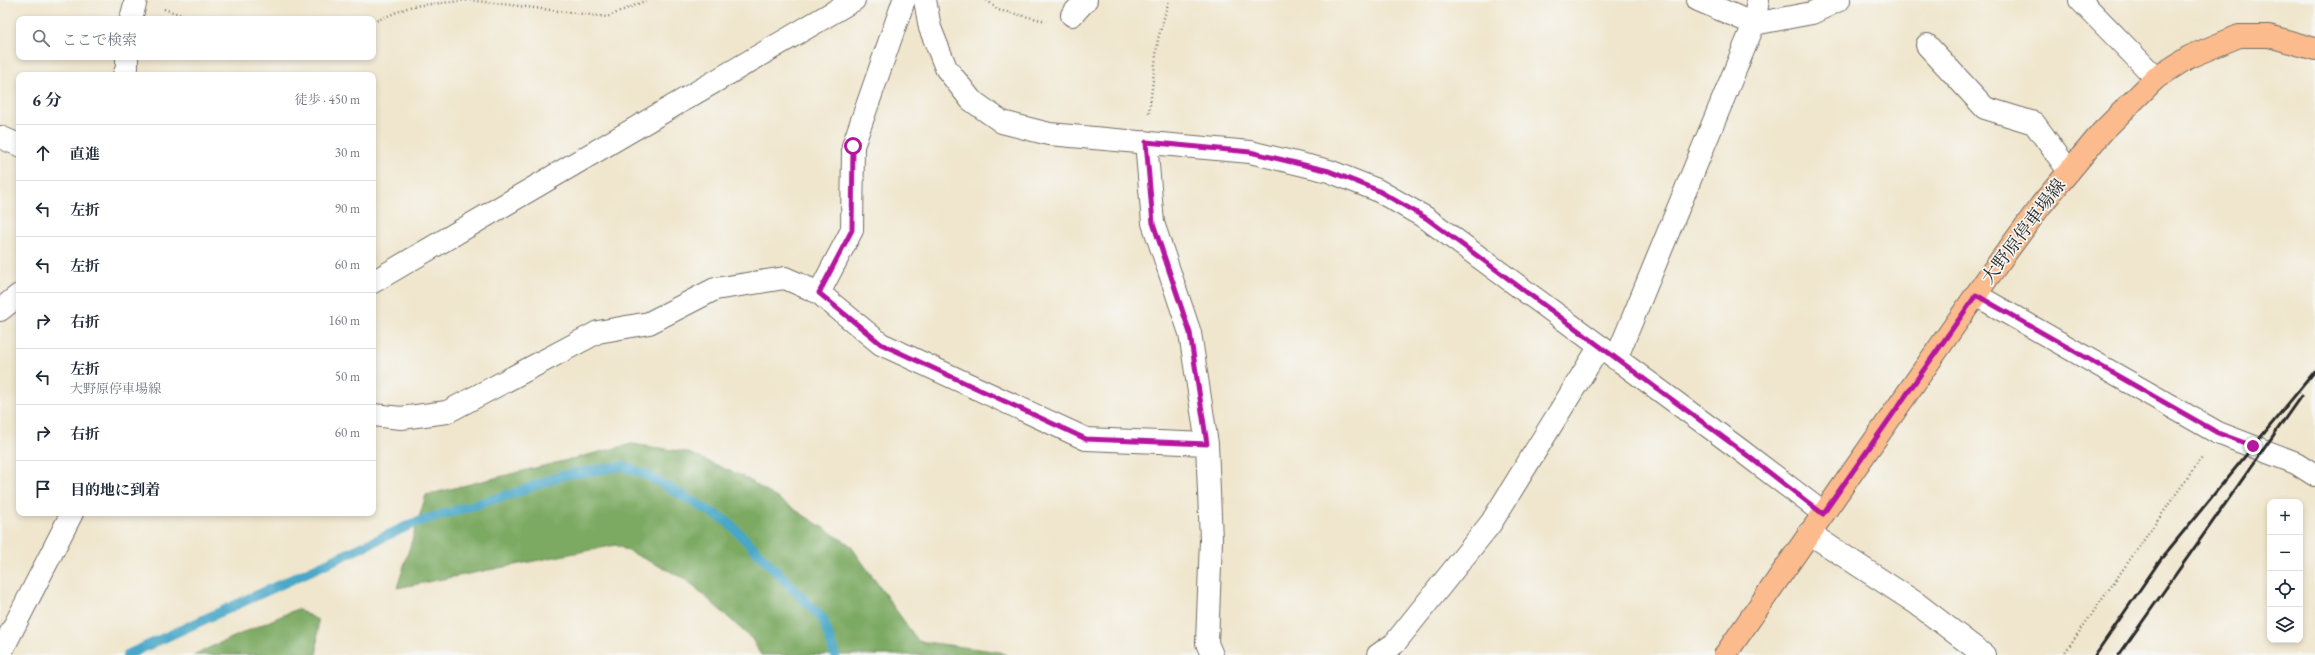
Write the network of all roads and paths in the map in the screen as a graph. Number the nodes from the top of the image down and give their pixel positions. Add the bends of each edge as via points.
1 (136, 0) edge
2 (647, 0) edge
3 (854, 0) edge
4 (904, 0) edge
5 (925, 0) edge
6 (987, 0) edge
7 (1169, 0) edge
8 (1698, 0) edge
9 (1758, 0) edge
10 (1839, 0) edge
11 (2080, 0) edge
12 (159, 7) dead end
13 (1079, 8) edge
14 (132, 16) edge
15 (184, 16) edge
16 (376, 21) edge
17 (1754, 24) junction
18 (1926, 46) dead end
19 (2315, 49) edge
20 (127, 60) edge
21 (125, 72) edge
22 (2156, 78) junction
23 (0, 137) edge
24 (1146, 142) junction
25 (16, 144) edge
26 (2069, 171) junction
27 (376, 280) edge
28 (819, 293) junction
29 (1976, 295) junction
30 (16, 297) edge
31 (0, 310) edge
32 (1608, 353) junction
33 (376, 415) edge
34 (2218, 433) junction
35 (1207, 444) junction
36 (2315, 475) edge
37 (1823, 514) junction
38 (70, 516) edge
39 (1809, 533) junction
40 (0, 654) edge
41 (1212, 655) edge
42 (1378, 655) edge
43 (1725, 655) edge
44 (1984, 655) edge
45 (2063, 655) edge

1 - 14 street
2 - 16 path via 607,17 470,0 412,6
3 - 27 street
4 - 28 street via 854,140 852,230
5 - 24 street via 930,28 946,68 970,100 1002,122 1049,134
6 - 13 path via 998,10 1044,21
7 - 24 path via 1158,39
8 - 17 street
9 - 17 street
10 - 17 street via 1812,13
11 - 22 street
12 - 15 path
17 - 32 street
18 - 26 street via 1985,108 2034,123
19 - 22 main road, 大野原停車場線 via 2269,36 2239,36 2189,57
20 - 21 street
22 - 26 main road, 大野原停車場線 via 2102,132
23 - 25 street
24 - 32 street via 1250,152 1329,171 1377,190 1426,218
24 - 35 street via 1153,223 1190,333
26 - 29 main road, 大野原停車場線
28 - 33 street via 785,278 715,289 649,323 598,332 446,412 401,418
28 - 35 street via 881,344 1086,439
29 - 34 street
29 - 37 main road, 大野原停車場線
30 - 31 street
32 - 37 street
32 - 42 street via 1491,523 1394,644
34 - 36 street via 2296,463
34 - 45 path
35 - 41 street via 1211,540 1207,643
37 - 39 main road, 大野原停車場線
38 - 40 street
39 - 43 main road, 大野原停車場線
39 - 44 street via 1916,603

